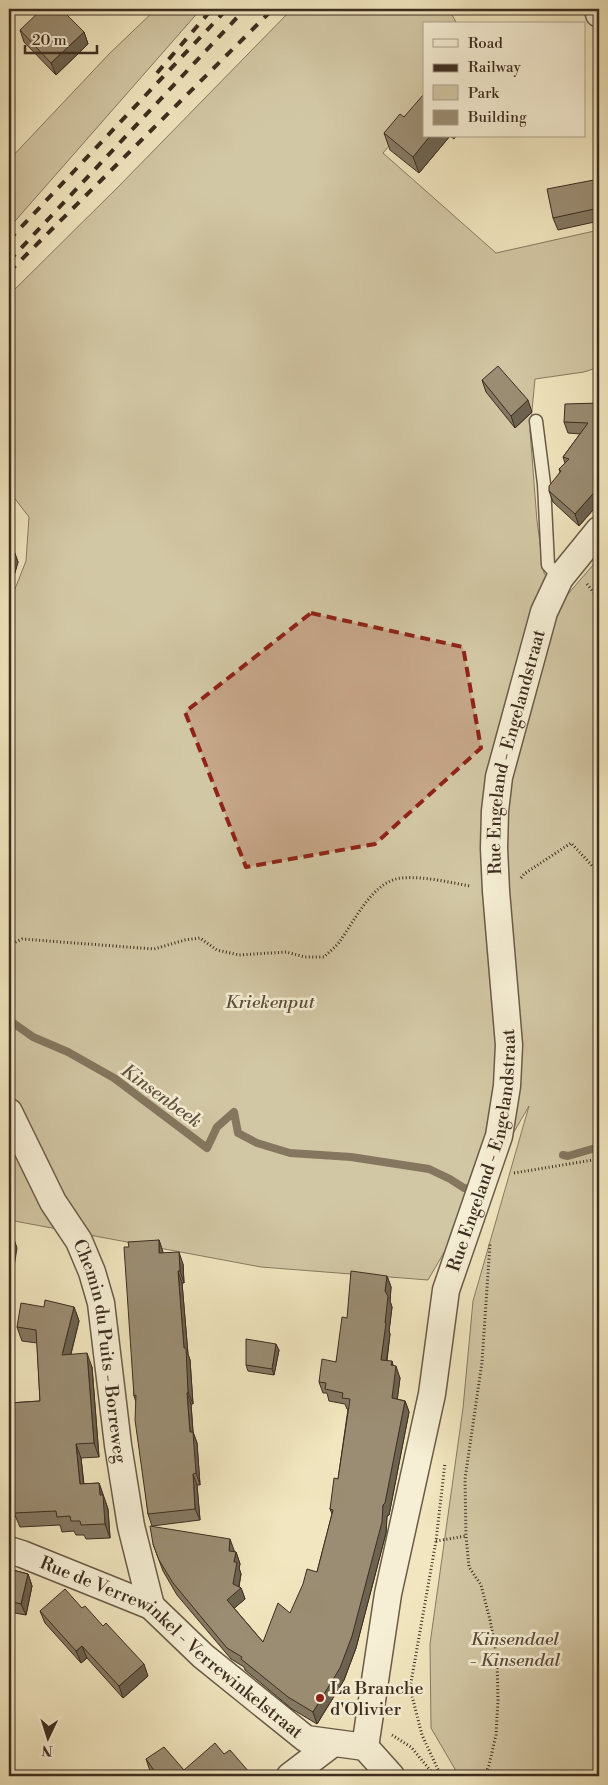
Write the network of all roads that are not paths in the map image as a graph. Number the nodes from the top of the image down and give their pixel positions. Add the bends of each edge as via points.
1 (598, 9) edge
2 (599, 14) edge
3 (536, 421) dead end
4 (599, 530) edge
5 (560, 578) junction
6 (9, 1112) edge
7 (9, 1550) edge
8 (151, 1606) junction
9 (366, 1737) junction
10 (332, 1744) junction
11 (290, 1776) edge
12 (390, 1776) edge

1 - 2 street
3 - 5 lane via 544,484 548,565
4 - 5 street, Rue Engeland - Engelandstraat
5 - 9 street, Rue Engeland - Engelandstraat via 544,612 499,777 495,812 494,848 508,886 509,1045 499,1136 446,1290 432,1394 388,1594
6 - 8 street, Chemin du Puits - Borreweg via 54,1202 79,1241 101,1303 131,1526
7 - 8 street, Rue de Verrewinkel - Verrewinkelstraat
8 - 10 street, Rue de Verrewinkel - Verrewinkelstraat via 203,1656 306,1740
9 - 10 street, Rue de Verrewinkel - Verrewinkelstraat
9 - 12 street
10 - 11 street

